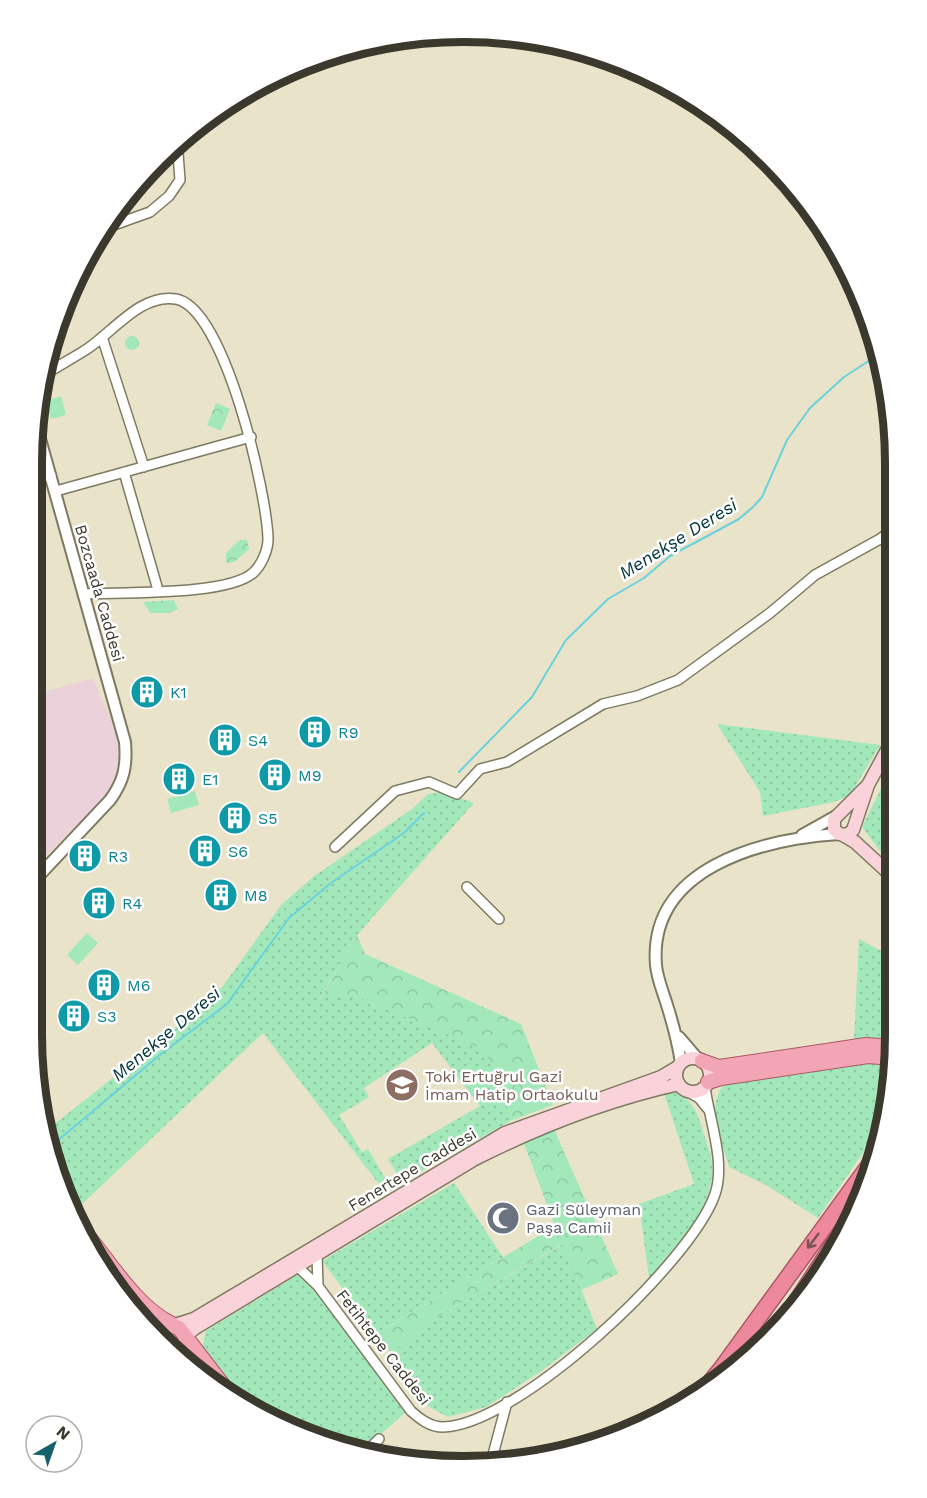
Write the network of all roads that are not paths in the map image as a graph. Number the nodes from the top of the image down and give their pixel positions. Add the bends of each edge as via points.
1 (178, 154) edge
2 (117, 224) edge
3 (102, 338) junction
4 (53, 370) edge
5 (250, 437) junction
6 (43, 447) edge
7 (144, 466) junction
8 (124, 472) junction
9 (51, 475) junction
10 (42, 477) edge
11 (56, 491) junction
12 (885, 535) edge
13 (158, 590) junction
14 (84, 594) junction
15 (885, 754) edge
16 (868, 786) junction
17 (838, 815) junction
18 (855, 825) junction
19 (841, 834) junction
20 (800, 836) junction
21 (335, 847) dead end
22 (869, 856) junction
23 (885, 870) edge
24 (42, 872) edge
25 (467, 887) dead end
26 (499, 919) dead end
27 (676, 1031) junction
28 (885, 1047) edge
29 (884, 1057) edge
30 (700, 1060) junction
31 (795, 1062) junction
32 (680, 1065) junction
33 (706, 1084) junction
34 (683, 1087) junction
35 (708, 1110) junction
36 (860, 1178) edge
37 (317, 1255) junction
38 (107, 1259) edge
39 (298, 1267) junction
40 (318, 1287) junction
41 (173, 1325) junction
42 (161, 1328) edge
43 (184, 1337) junction
44 (180, 1346) edge
45 (723, 1367) edge
46 (214, 1374) edge
47 (507, 1402) junction
48 (379, 1439) dead end
49 (371, 1446) edge
50 (493, 1455) edge

1 - 2 street via 180,180 170,196 150,212
3 - 4 street
3 - 5 street via 150,303 174,299 191,306 201,317 226,368
3 - 7 street
5 - 7 street
5 - 13 street via 268,539 265,556 254,572 238,581 213,588
6 - 9 street, Bozcaada Caddesi
7 - 8 street
8 - 11 street
8 - 13 street
9 - 10 street
9 - 11 street, Bozcaada Caddesi
11 - 14 street, Bozcaada Caddesi
12 - 21 street via 814,575 678,680 603,704 507,762 480,770 457,794 429,782 395,791
13 - 14 street
14 - 24 street, Bozcaada Caddesi via 125,742 126,765 121,786
15 - 16 main road
16 - 17 main road
16 - 18 main road
17 - 18 main road via 849,814
17 - 19 main road via 833,826
17 - 20 street
18 - 19 main road via 850,833
18 - 22 main road
19 - 20 street
19 - 22 main road
20 - 27 street via 710,867 674,897 660,926 656,967
22 - 23 main road
25 - 26 street
27 - 30 street
27 - 32 street
28 - 31 main road via 866,1046
29 - 31 main road
30 - 31 main road via 718,1066
30 - 32 main road
30 - 33 main road via 708,1068
31 - 33 main road
32 - 34 main road via 676,1072
32 - 41 main road, Fenertepe Caddesi via 661,1077 505,1133 194,1319
33 - 34 main road via 697,1091
33 - 35 street, Fetihtepe Caddesi
34 - 35 street
34 - 37 main road, Fenertepe Caddesi via 640,1093 518,1137
35 - 47 street, Fetihtepe Caddesi via 718,1171 717,1191 698,1228 636,1301 603,1333 571,1361
36 -> 45 highway
37 - 39 main road, Fenertepe Caddesi
37 - 40 street
38 - 41 main road via 154,1313
39 - 40 street, Fetihtepe Caddesi
39 - 43 main road, Fenertepe Caddesi
40 - 47 street, Fetihtepe Caddesi via 411,1412 422,1420 442,1427 460,1424
41 - 42 main road
41 - 43 main road
43 - 44 main road
43 - 46 main road
47 - 50 street
48 - 49 street

